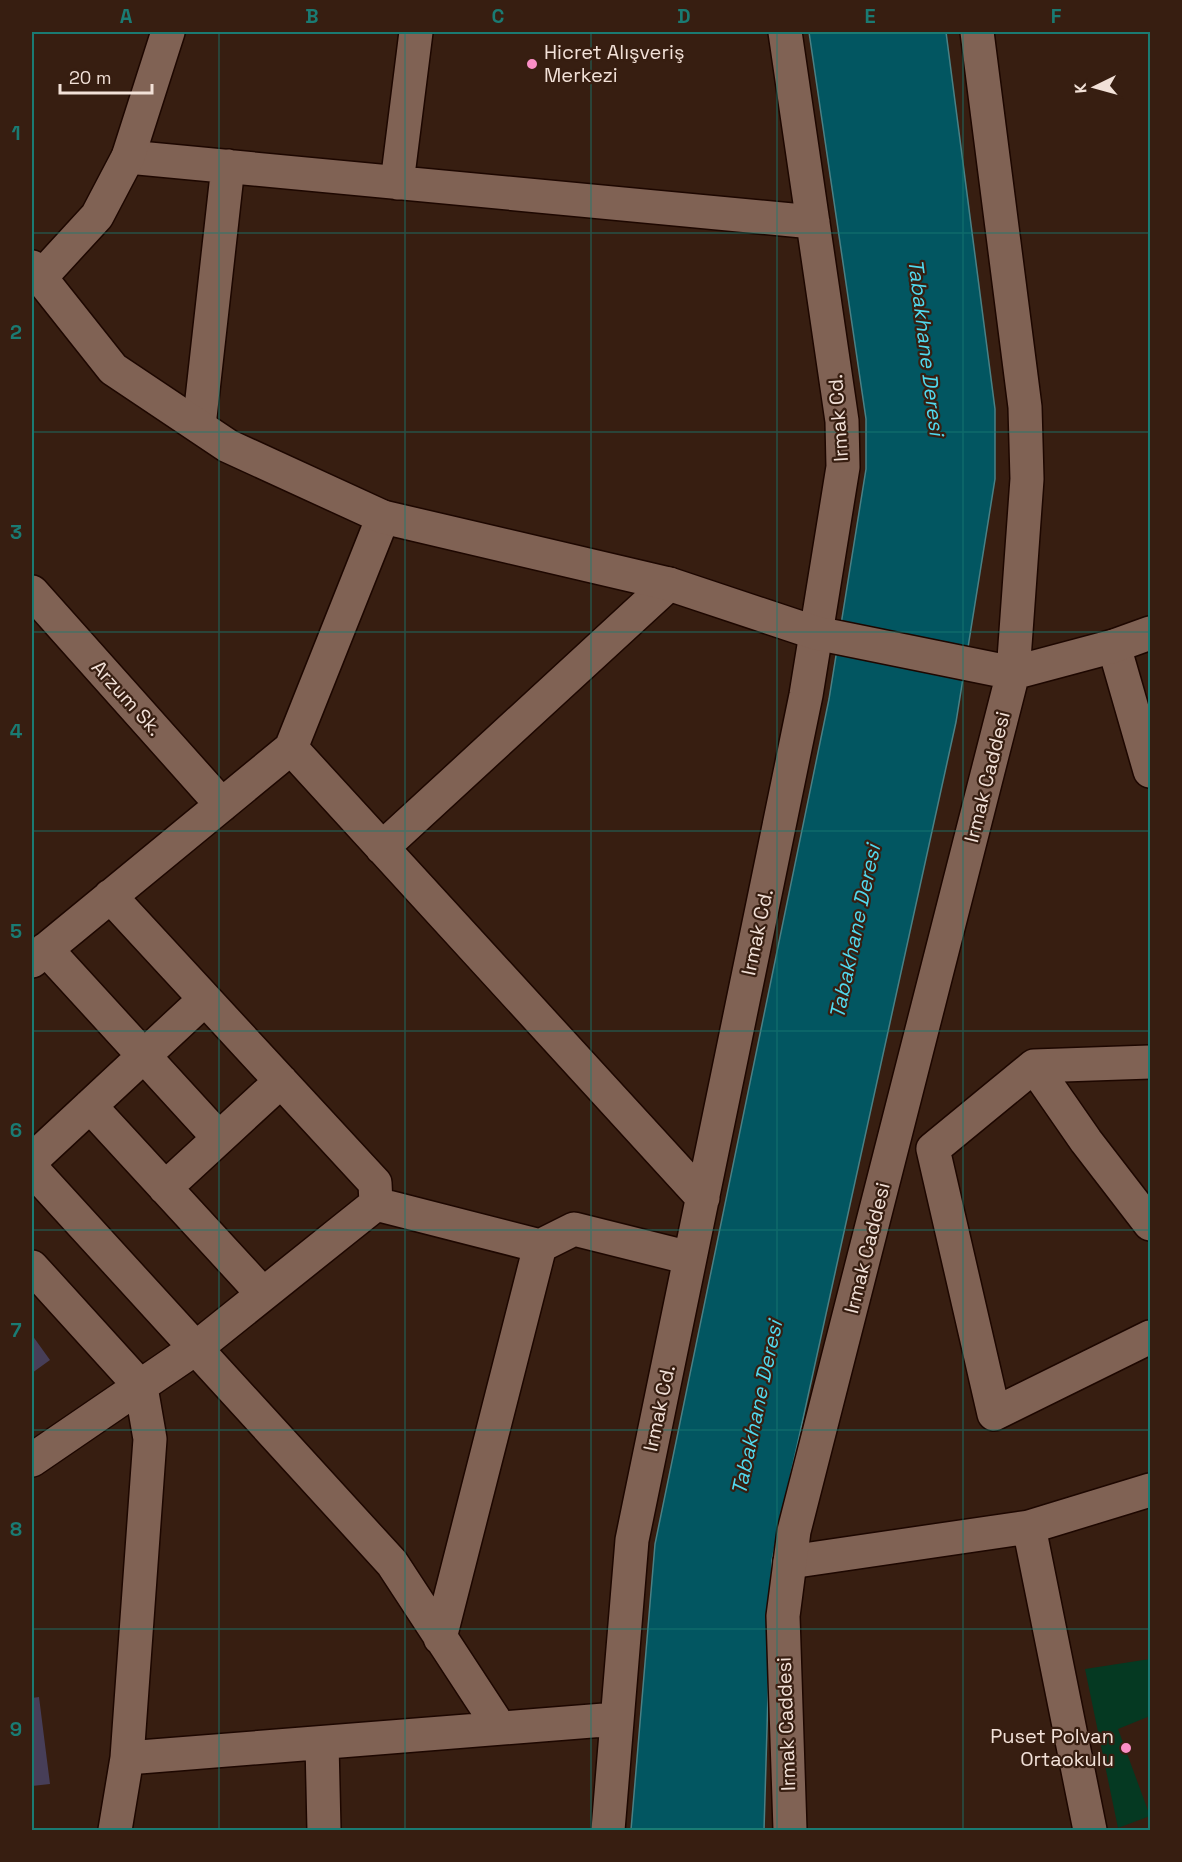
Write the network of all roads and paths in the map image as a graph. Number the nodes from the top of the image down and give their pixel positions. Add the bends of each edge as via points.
1 (168, 32) edge
2 (416, 32) edge
3 (785, 32) edge
4 (977, 32) edge
5 (128, 157) junction
6 (228, 166) junction
7 (397, 183) junction
8 (813, 222) junction
9 (34, 277) edge
10 (199, 426) junction
11 (383, 517) junction
12 (669, 584) junction
13 (32, 592) edge
14 (1150, 633) edge
15 (825, 635) junction
16 (1114, 646) junction
17 (1002, 670) junction
18 (291, 748) junction
19 (1150, 769) edge
20 (222, 805) junction
21 (382, 848) junction
22 (110, 896) junction
23 (39, 955) edge
24 (205, 999) junction
25 (144, 1056) junction
26 (1150, 1062) edge
27 (1034, 1066) junction
28 (281, 1081) junction
29 (90, 1106) junction
30 (219, 1138) junction
31 (32, 1160) edge
32 (32, 1169) edge
33 (165, 1188) junction
34 (702, 1198) junction
35 (376, 1204) junction
36 (1150, 1224) edge
37 (540, 1246) junction
38 (690, 1258) junction
39 (32, 1267) edge
40 (263, 1294) junction
41 (1150, 1337) edge
42 (196, 1348) junction
43 (141, 1387) junction
44 (32, 1460) edge
45 (1150, 1490) edge
46 (1029, 1527) junction
47 (790, 1562) junction
48 (440, 1638) junction
49 (617, 1719) junction
50 (500, 1728) junction
51 (322, 1743) junction
52 (127, 1758) junction
53 (115, 1830) edge
54 (324, 1830) edge
55 (608, 1830) edge
56 (789, 1830) edge
57 (1090, 1830) edge

1 - 5 street
2 - 7 street
3 - 8 street, Irmak Cd.
4 - 17 street via 1025,407 1027,479
5 - 6 street
5 - 9 street via 97,216
6 - 7 street
6 - 10 street
7 - 8 street
8 - 15 street, Irmak Cd. via 843,421
9 - 10 street via 113,369
10 - 11 street via 228,446
11 - 12 street
11 - 18 street
12 - 15 street
12 - 21 street
13 - 20 street, Arzum Sk.
14 - 16 street
15 - 17 street
15 - 34 street, Irmak Cd. via 806,695
16 - 17 street
16 - 19 street
17 - 47 street, Irmak Caddesi
18 - 20 street
18 - 21 street
20 - 22 street
21 - 34 street
22 - 23 street
22 - 24 street
23 - 25 street
24 - 25 street
24 - 28 street
25 - 29 street
25 - 30 street
26 - 27 street
27 - 36 street
27 - 41 street via 933,1149 994,1414
28 - 30 street
28 - 35 street via 375,1183
29 - 31 street
29 - 33 street
30 - 33 street
32 - 42 street
33 - 40 street
34 - 38 street, Irmak Cd.
35 - 37 street
35 - 40 street
37 - 38 street via 574,1229
37 - 48 street
38 - 49 street, Irmak Cd. via 632,1540
39 - 43 street
40 - 42 street
42 - 43 street
42 - 48 street via 392,1563
43 - 44 street
43 - 52 street via 150,1439
45 - 46 street
46 - 47 street
46 - 57 street
47 - 56 street, Irmak Caddesi via 783,1616
48 - 50 street
49 - 50 street
49 - 55 street, Irmak Cd.
50 - 51 street
51 - 52 street
51 - 54 street
52 - 53 street

